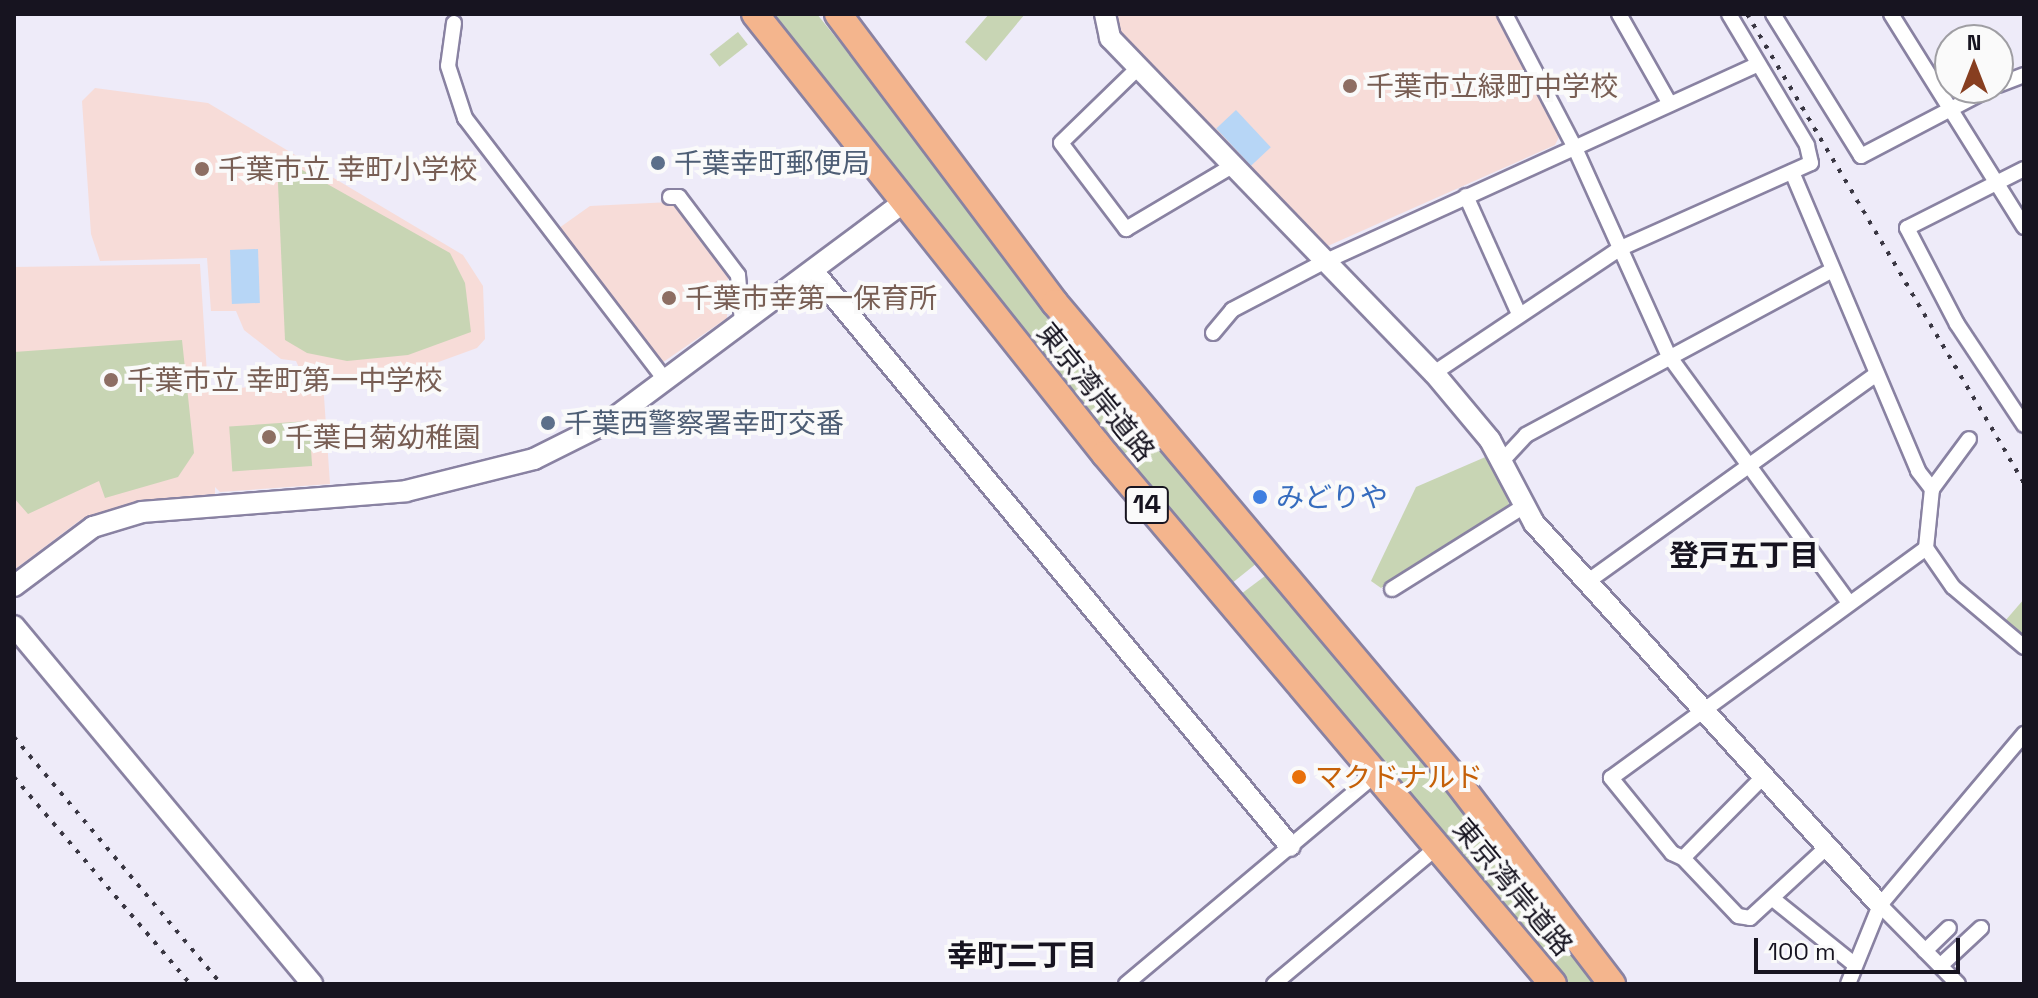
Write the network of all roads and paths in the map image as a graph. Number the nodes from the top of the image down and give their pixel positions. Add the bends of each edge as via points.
1 (755, 14) edge
2 (838, 14) edge
3 (1105, 14) edge
4 (1505, 14) edge
5 (1619, 14) edge
6 (1729, 14) edge
7 (1773, 14) edge
8 (1891, 14) edge
9 (454, 23) dead end
10 (1758, 64) junction
11 (1138, 68) junction
12 (1670, 104) junction
13 (1955, 104) edge
14 (1948, 107) junction
15 (1574, 146) junction
16 (1232, 166) junction
17 (2024, 169) edge
18 (1792, 172) junction
19 (1994, 180) junction
20 (1466, 196) junction
21 (670, 197) dead end
22 (903, 203) junction
23 (2024, 227) edge
24 (1621, 248) junction
25 (1324, 262) junction
26 (1832, 270) junction
27 (813, 271) junction
28 (1519, 314) junction
29 (742, 323) junction
30 (1213, 333) dead end
31 (1669, 356) junction
32 (1434, 373) junction
33 (1876, 374) junction
34 (666, 381) junction
35 (2020, 409) edge
36 (2024, 425) edge
37 (1969, 439) dead end
38 (1502, 461) junction
39 (1748, 466) junction
40 (1932, 489) junction
41 (1521, 508) junction
42 (1926, 548) junction
43 (1587, 582) junction
44 (14, 586) edge
45 (1392, 589) dead end
46 (1849, 603) junction
47 (14, 626) edge
48 (2024, 647) edge
49 (1708, 712) junction
50 (2024, 734) edge
51 (1376, 774) junction
52 (1764, 776) junction
53 (1290, 846) junction
54 (1437, 847) junction
55 (1827, 847) junction
56 (1683, 858) junction
57 (1773, 899) junction
58 (1880, 905) junction
59 (1949, 928) dead end
60 (1981, 928) dead end
61 (1925, 951) junction
62 (1855, 965) junction
63 (1940, 966) junction
64 (312, 984) edge
65 (1126, 984) edge
66 (1274, 984) edge
67 (1553, 984) edge
68 (1612, 984) edge
69 (1848, 984) edge
70 (1958, 984) edge

1 - 22 highway, 東京湾岸道路 / 14
2 - 68 highway, 東京湾岸道路 / 14 via 1055,303 1453,776
3 - 11 street via 1110,38
4 - 15 street
5 - 12 street
6 - 10 street
7 - 14 street via 1861,156
8 - 14 street
9 - 34 street via 448,66 465,118
10 - 12 street
10 - 18 street via 1807,145 1811,163
11 - 16 street
11 - 16 street via 1061,143 1126,229
12 - 15 street
13 - 14 street
14 - 19 street
15 - 20 street
15 - 24 street
16 - 25 street
17 - 19 street
18 - 24 street
18 - 26 street
19 - 23 street
19 - 35 street via 1907,228 1957,324
20 - 25 street
20 - 28 street
21 - 29 street via 679,197 738,275
22 - 27 street
22 - 51 highway, 東京湾岸道路 / 14 via 1164,525
24 - 28 street
24 - 31 street
25 - 30 street via 1232,310
25 - 32 street
26 - 31 street
26 - 33 street
27 - 29 street
27 - 53 street
28 - 32 street
29 - 34 street
31 - 38 street via 1526,435
31 - 39 street
32 - 38 street
33 - 39 street
33 - 40 street via 1918,471
34 - 44 street via 610,421 506,468 406,491 142,512 93,527
35 - 36 street
37 - 40 street
38 - 41 street
39 - 43 street
39 - 46 street
40 - 42 street
41 - 43 street
41 - 45 street
42 - 46 street
42 - 48 street via 1953,587
43 - 49 street
46 - 49 street
47 - 64 street
49 - 52 street
49 - 56 street via 1611,778 1672,853
50 - 58 street
51 - 53 street
51 - 54 highway, 東京湾岸道路 / 14
52 - 55 street
52 - 56 street
53 - 65 street
54 - 66 street
54 - 67 highway, 東京湾岸道路 / 14
55 - 57 street
55 - 58 street
56 - 57 street via 1738,916 1750,918
57 - 62 street
58 - 61 street
58 - 62 street
59 - 61 street
60 - 63 street
61 - 63 street
62 - 69 street
63 - 70 street

